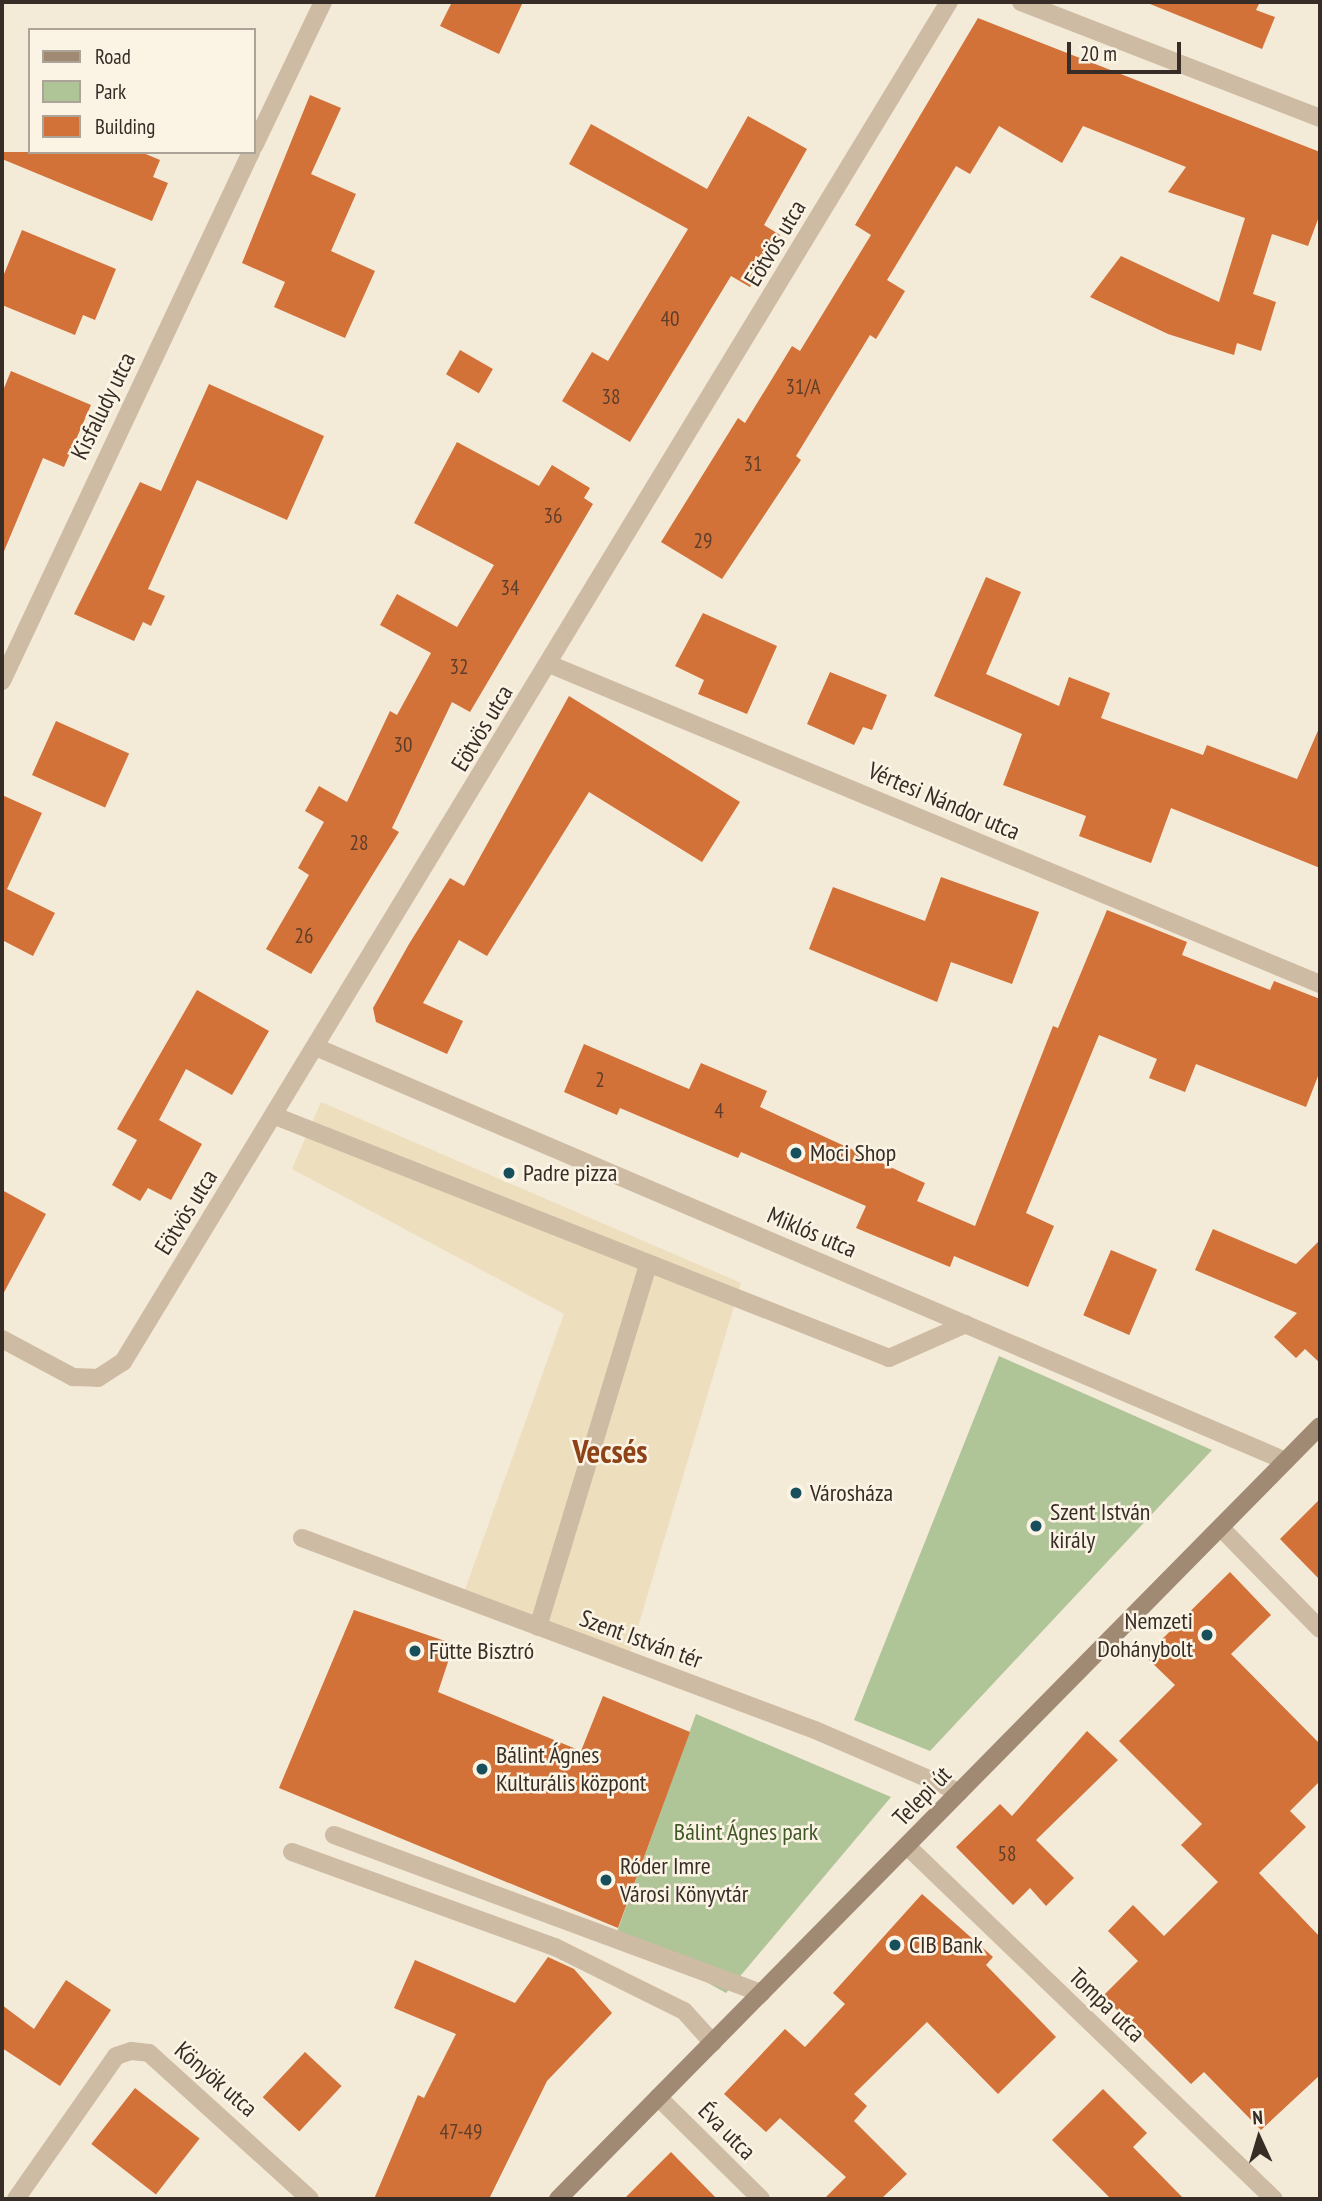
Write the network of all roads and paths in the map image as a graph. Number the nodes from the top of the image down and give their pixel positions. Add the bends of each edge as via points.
1 (323, 2) edge
2 (949, 2) edge
3 (1021, 2) edge
4 (1055, 8) edge
5 (1320, 118) edge
6 (256, 142) edge
7 (250, 154) edge
8 (549, 664) junction
9 (2, 681) edge
10 (1320, 984) edge
11 (318, 1048) junction
12 (275, 1116) junction
13 (649, 1266) junction
14 (967, 1324) junction
15 (2, 1339) edge
16 (1320, 1426) edge
17 (1286, 1461) junction
18 (1220, 1528) junction
19 (302, 1538) dead end
20 (538, 1626) junction
21 (1320, 1629) edge
22 (959, 1792) junction
23 (334, 1835) dead end
24 (907, 1846) junction
25 (292, 1852) dead end
26 (762, 1993) junction
27 (713, 2043) junction
28 (658, 2097) junction
29 (16, 2199) edge
30 (310, 2199) edge
31 (558, 2199) edge
32 (761, 2199) edge
33 (1274, 2199) edge

1 - 6 street
2 - 8 street, Eötvös utca
3 - 4 street
4 - 5 street
7 - 9 street, Kisfaludy utca
8 - 10 street, Vértesi Nándor utca
8 - 11 street, Eötvös utca
11 - 12 street, Eötvös utca
11 - 14 street, Miklós utca
12 - 13 street
12 - 15 street, Eötvös utca via 124,1362 98,1378 73,1377
13 - 14 street via 889,1358
13 - 20 street
14 - 17 street, Miklós utca
16 - 17 main road, Telepi út
17 - 18 main road, Telepi út
18 - 21 street
18 - 22 main road, Telepi út
19 - 20 street, Szent István tér
20 - 22 street, Szent István tér via 815,1730
22 - 24 main road, Telepi út
23 - 26 street
24 - 26 main road, Telepi út
24 - 33 street, Tompa utca
25 - 27 street via 555,1947 684,2011
26 - 27 main road, Telepi út
27 - 28 main road, Telepi út
28 - 31 main road, Telepi út
28 - 32 street, Éva utca
29 - 30 street, Könyök utca via 116,2056 131,2051 149,2053

